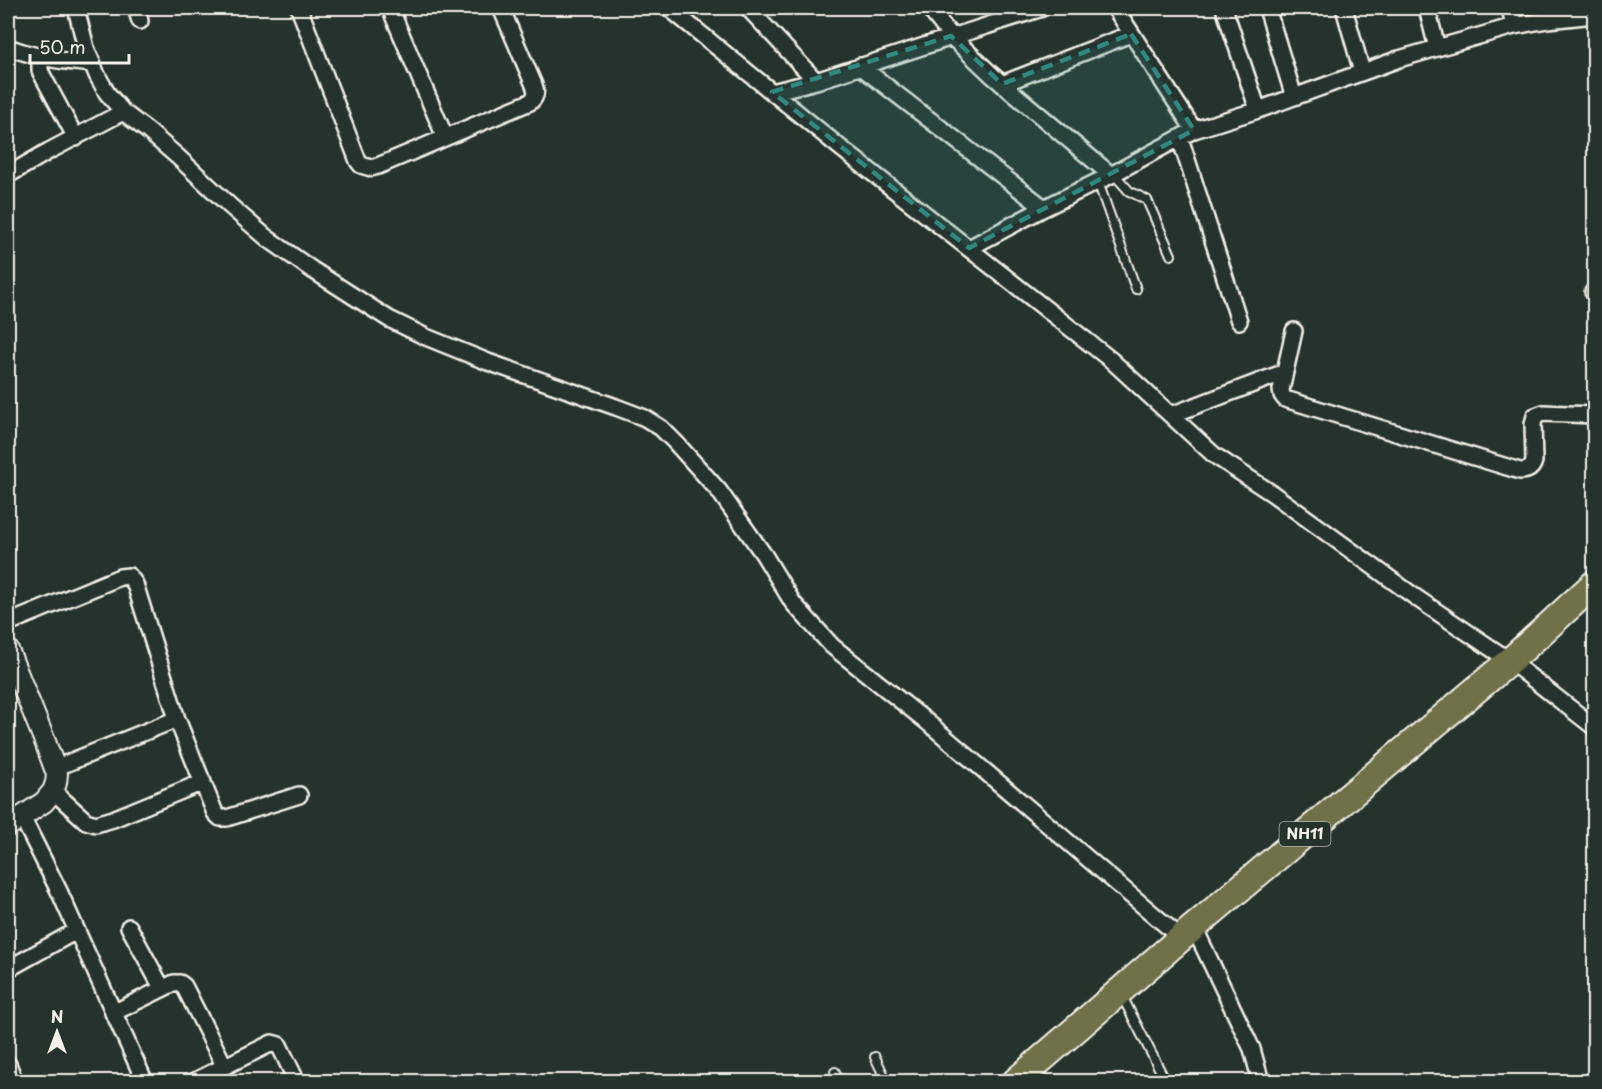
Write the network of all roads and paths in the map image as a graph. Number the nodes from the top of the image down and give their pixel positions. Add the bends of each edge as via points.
1 (76, 8) edge
2 (299, 8) edge
3 (390, 8) edge
4 (501, 8) edge
5 (669, 8) edge
6 (748, 8) edge
7 (928, 8) edge
8 (1114, 8) edge
9 (1224, 8) edge
10 (1268, 8) edge
11 (1344, 8) edge
12 (1427, 8) edge
13 (1510, 8) edge
14 (1031, 9) edge
15 (1594, 15) edge
16 (1514, 26) junction
17 (1131, 33) junction
18 (951, 36) junction
19 (8, 47) edge
20 (1437, 48) junction
21 (40, 57) junction
22 (93, 64) junction
23 (860, 66) junction
24 (1362, 72) junction
25 (816, 81) junction
26 (1002, 84) junction
27 (772, 92) junction
28 (1294, 97) junction
29 (1258, 110) junction
30 (123, 112) junction
31 (1187, 134) junction
32 (445, 137) junction
33 (76, 138) junction
34 (8, 175) edge
35 (1108, 177) junction
36 (1044, 208) junction
37 (969, 248) junction
38 (1171, 255) dead end
39 (1136, 289) dead end
40 (1239, 321) dead end
41 (1294, 331) dead end
42 (1285, 372) junction
43 (1171, 415) junction
44 (1594, 415) edge
45 (1594, 584) edge
46 (8, 623) edge
47 (8, 650) edge
48 (1510, 661) junction
49 (177, 719) junction
50 (1594, 727) edge
51 (55, 768) junction
52 (203, 782) junction
53 (53, 791) junction
54 (299, 795) dead end
55 (15, 822) edge
56 (129, 927) dead end
57 (76, 931) junction
58 (1188, 933) junction
59 (8, 969) edge
60 (162, 988) junction
61 (1120, 992) junction
62 (113, 1013) junction
63 (875, 1057) dead end
64 (8, 1064) edge
65 (224, 1065) junction
66 (835, 1072) dead end
67 (15, 1082) edge
68 (145, 1082) edge
69 (193, 1082) edge
70 (297, 1082) edge
71 (839, 1082) edge
72 (887, 1082) edge
73 (1015, 1082) edge
74 (1166, 1082) edge
75 (1261, 1082) edge

1 - 22 street
2 - 32 street via 362,165 378,166
3 - 32 street
4 - 32 street via 535,97
5 - 27 street
6 - 25 street
7 - 18 street
8 - 17 street
9 - 29 street
10 - 28 street
11 - 24 street
12 - 20 street
13 - 16 street
14 - 18 street
15 - 16 street
16 - 20 street
17 - 26 street
17 - 31 street
18 - 23 street
18 - 26 street
19 - 21 street
20 - 24 street
21 - 22 street
21 - 33 street via 40,71
22 - 30 street via 107,93
23 - 25 street
23 - 36 street
24 - 28 street
25 - 27 street
26 - 35 street
27 - 37 street
28 - 29 street
29 - 31 street
30 - 33 street
30 - 58 street via 267,238 389,319 456,350 616,406 661,428 719,491 793,603 832,646
31 - 35 street
31 - 40 street
33 - 34 street
35 - 36 street
35 - 38 lane via 1147,200
35 - 39 lane
36 - 37 street
37 - 43 street via 1111,360
41 - 42 street
42 - 43 street
42 - 44 street via 1281,393 1287,400 1520,471 1533,467 1535,416
43 - 48 street via 1214,455
45 - 48 highway, NH11
46 - 49 street via 129,576 135,584
47 - 51 street
48 - 50 street
48 - 58 highway, NH11
49 - 51 street
49 - 52 street
51 - 53 street
52 - 53 street via 96,824 86,821
52 - 54 street via 220,818
53 - 55 street
55 - 57 street via 58,891
56 - 60 street
57 - 59 street
57 - 62 street
58 - 61 highway, NH11
58 - 75 street via 1252,1049
60 - 62 street
60 - 65 street via 177,982 183,984
61 - 73 highway, NH11
61 - 74 lane
62 - 68 street
63 - 72 lane
64 - 67 street
65 - 69 street
65 - 70 street via 274,1043 280,1047
66 - 71 lane

